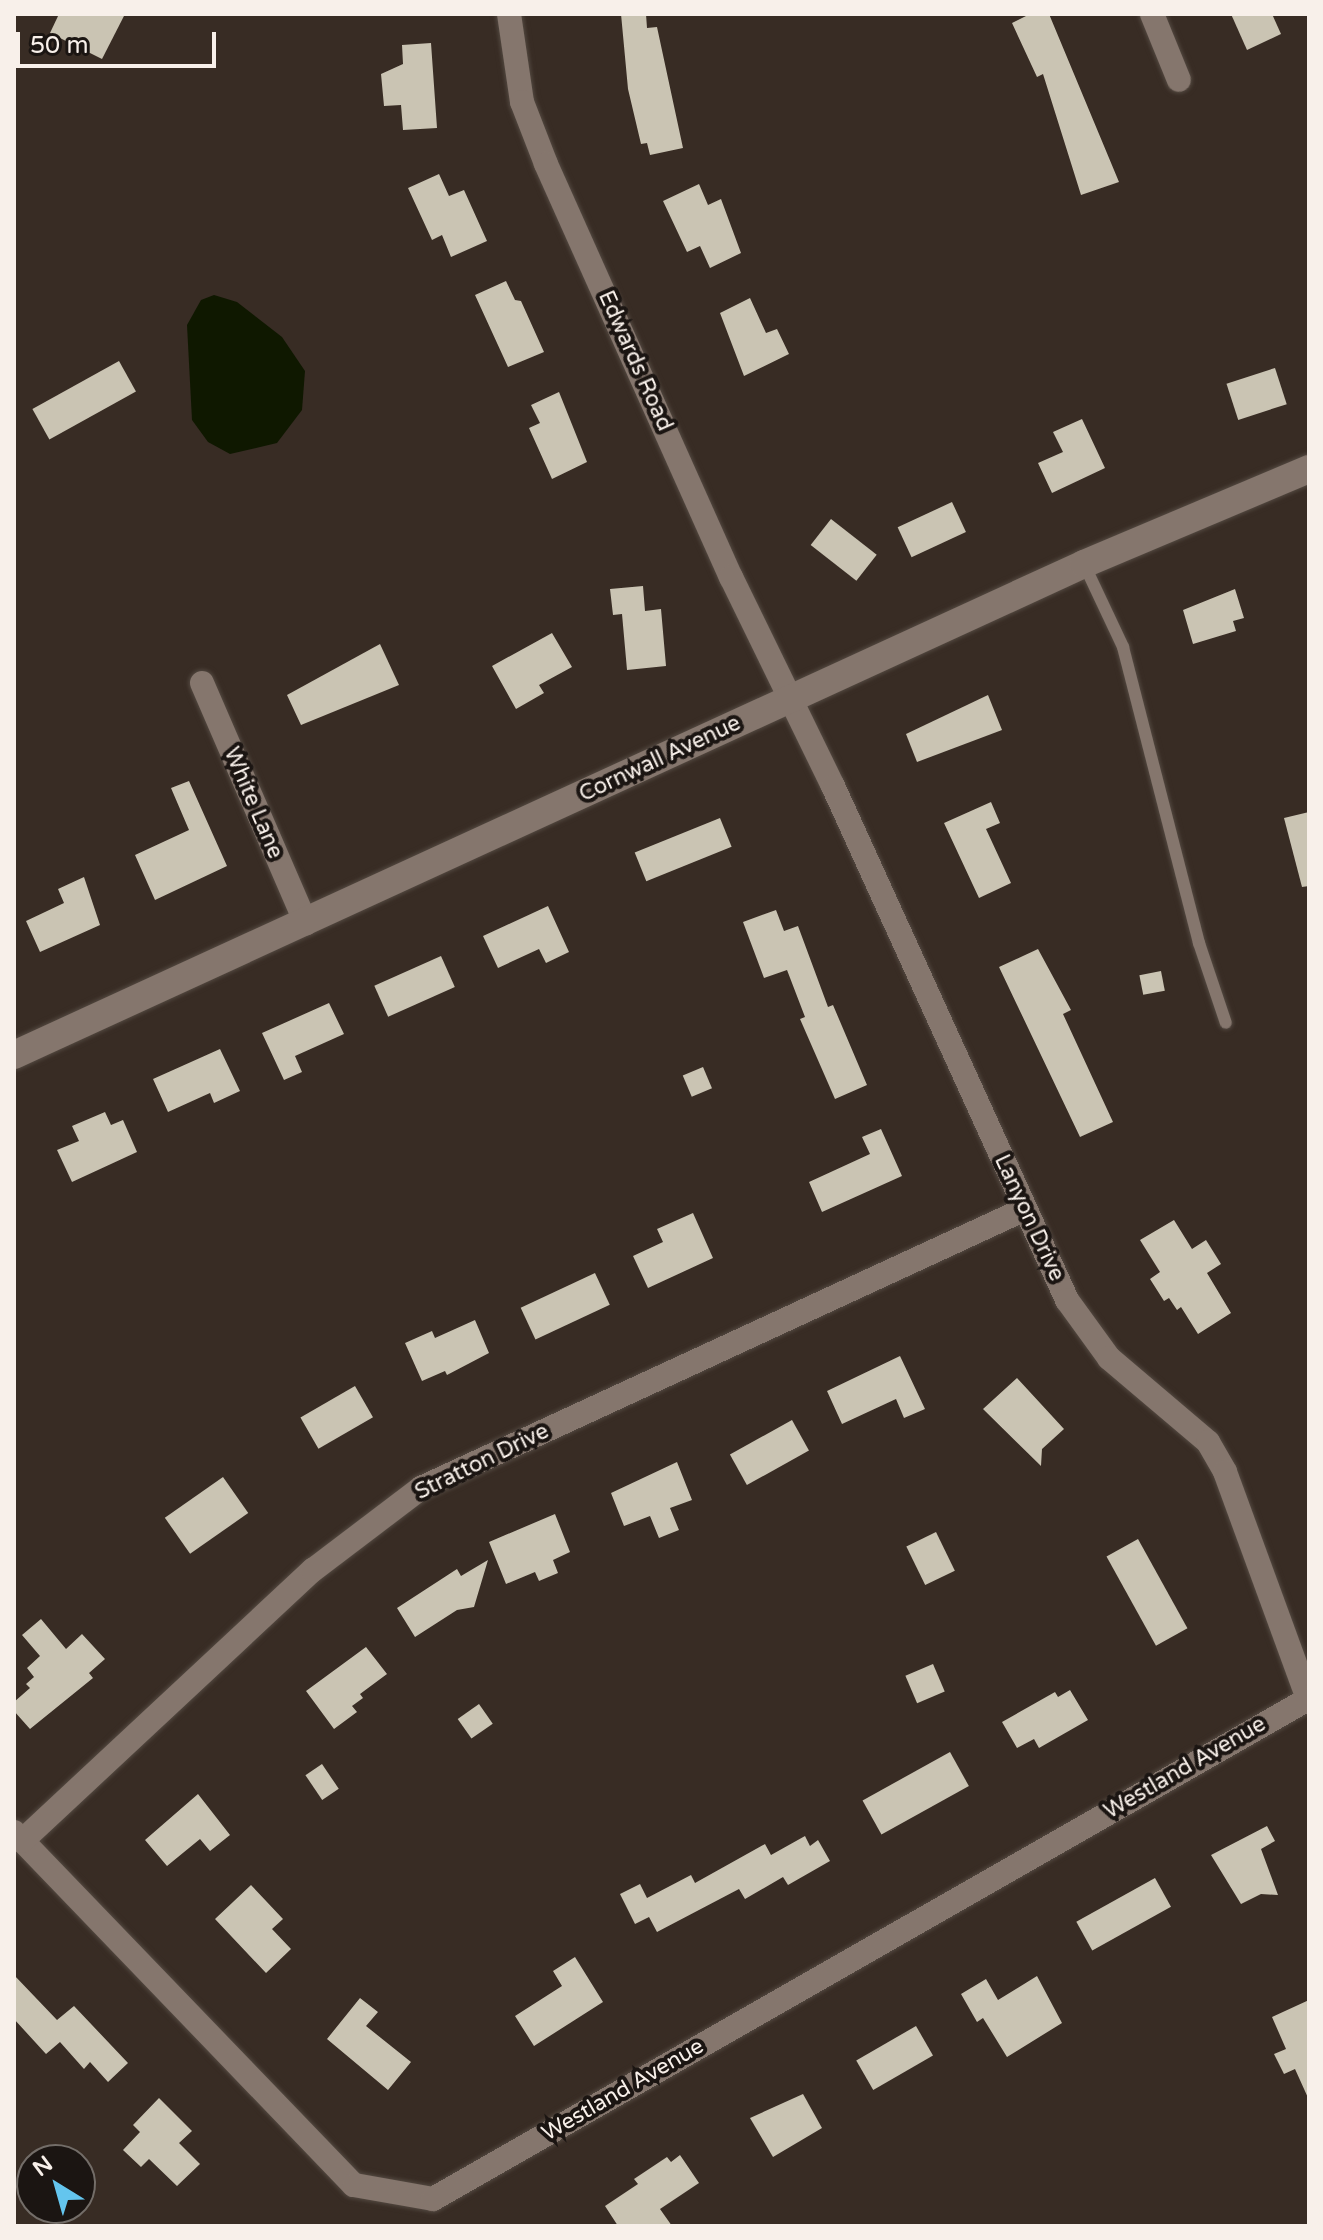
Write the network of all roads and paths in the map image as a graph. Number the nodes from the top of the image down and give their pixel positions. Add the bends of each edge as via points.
1 (509, 14) edge
2 (1152, 14) edge
3 (1179, 80) dead end
4 (1309, 469) edge
5 (1084, 564) junction
6 (202, 683) dead end
7 (791, 699) junction
8 (306, 923) junction
9 (1226, 1023) dead end
10 (14, 1055) edge
11 (1025, 1209) junction
12 (1309, 1700) edge
13 (18, 1836) edge

1 - 7 street, Edwards Road via 522,102 546,164
2 - 3 street
4 - 5 street, Cornwall Avenue
5 - 7 street, Cornwall Avenue
5 - 9 lane via 1123,647 1199,943
6 - 8 street, White Lane
7 - 8 street, Cornwall Avenue
7 - 11 street, Lanyon Drive
8 - 10 street, Cornwall Avenue
11 - 12 street, Lanyon Drive via 1086,1331 1109,1358 1185,1418 1225,1472
11 - 13 street, Stratton Drive via 421,1488 313,1570
12 - 13 street, Westland Avenue via 433,2199 354,2185

